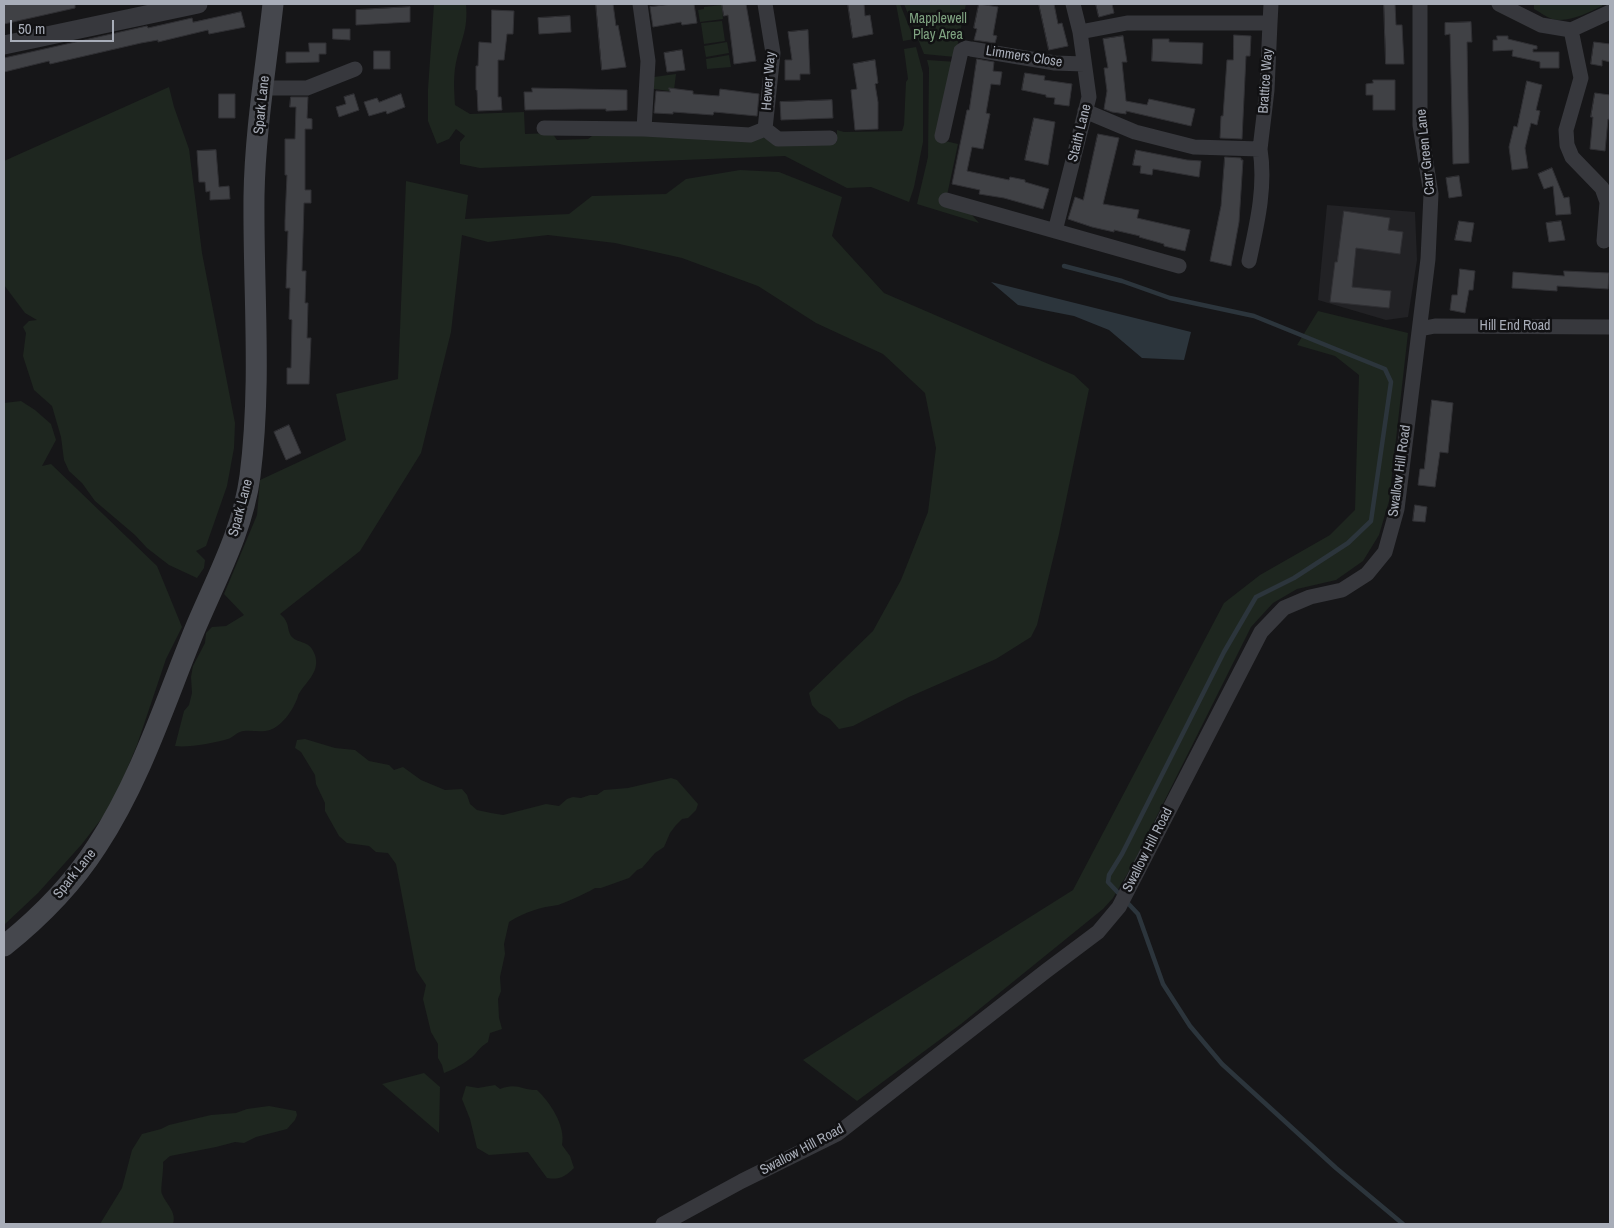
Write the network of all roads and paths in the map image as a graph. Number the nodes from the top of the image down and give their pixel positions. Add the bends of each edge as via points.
1 (198, 4) edge
2 (273, 4) edge
3 (640, 4) edge
4 (765, 4) edge
5 (1073, 4) edge
6 (1271, 4) edge
7 (1420, 4) edge
8 (1499, 4) edge
9 (1610, 12) edge
10 (1270, 23) junction
11 (1571, 30) junction
12 (1080, 32) junction
13 (4, 45) edge
14 (1084, 64) junction
15 (356, 69) dead end
16 (263, 88) junction
17 (1085, 111) junction
18 (544, 128) dead end
19 (644, 129) junction
20 (765, 129) junction
21 (942, 136) dead end
22 (830, 138) dead end
23 (1260, 149) junction
24 (946, 200) dead end
25 (1055, 231) junction
26 (1604, 241) dead end
27 (1249, 261) dead end
28 (1179, 266) dead end
29 (1610, 327) edge
30 (1420, 329) junction
31 (4, 946) edge
32 (663, 1224) edge

1 - 13 street
2 - 16 main road, Spark Lane
3 - 19 street via 648,61
4 - 20 street, Hewer Way via 773,53
5 - 12 street, Staith Lane
6 - 10 street, Brattice Way
7 - 30 street, Carr Green Lane via 1420,125 1431,194
8 - 11 street via 1541,25
9 - 11 street
10 - 12 street via 1127,23
10 - 23 street, Brattice Way
11 - 26 street via 1581,78 1566,130 1567,145 1572,157 1602,188 1607,202
12 - 14 street, Staith Lane
14 - 17 street, Staith Lane via 1089,97
14 - 21 street, Limmers Close via 1055,63 966,48 961,51
15 - 16 street via 308,88
16 - 31 main road, Spark Lane via 254,196 258,369 250,475 243,510 156,731 112,824 58,896
17 - 23 street via 1135,132 1194,147
17 - 25 street, Staith Lane
18 - 19 street, Hewer Way
19 - 20 street, Hewer Way via 750,134
20 - 22 street, Hewer Way via 778,139
23 - 27 street, Brattice Way via 1261,192
24 - 25 street
25 - 28 street
29 - 30 street, Hill End Road via 1435,326
30 - 32 street, Swallow Hill Road via 1396,509 1385,552 1367,574 1342,590 1310,597 1284,608 1261,632 1119,907 1098,932 838,1134

